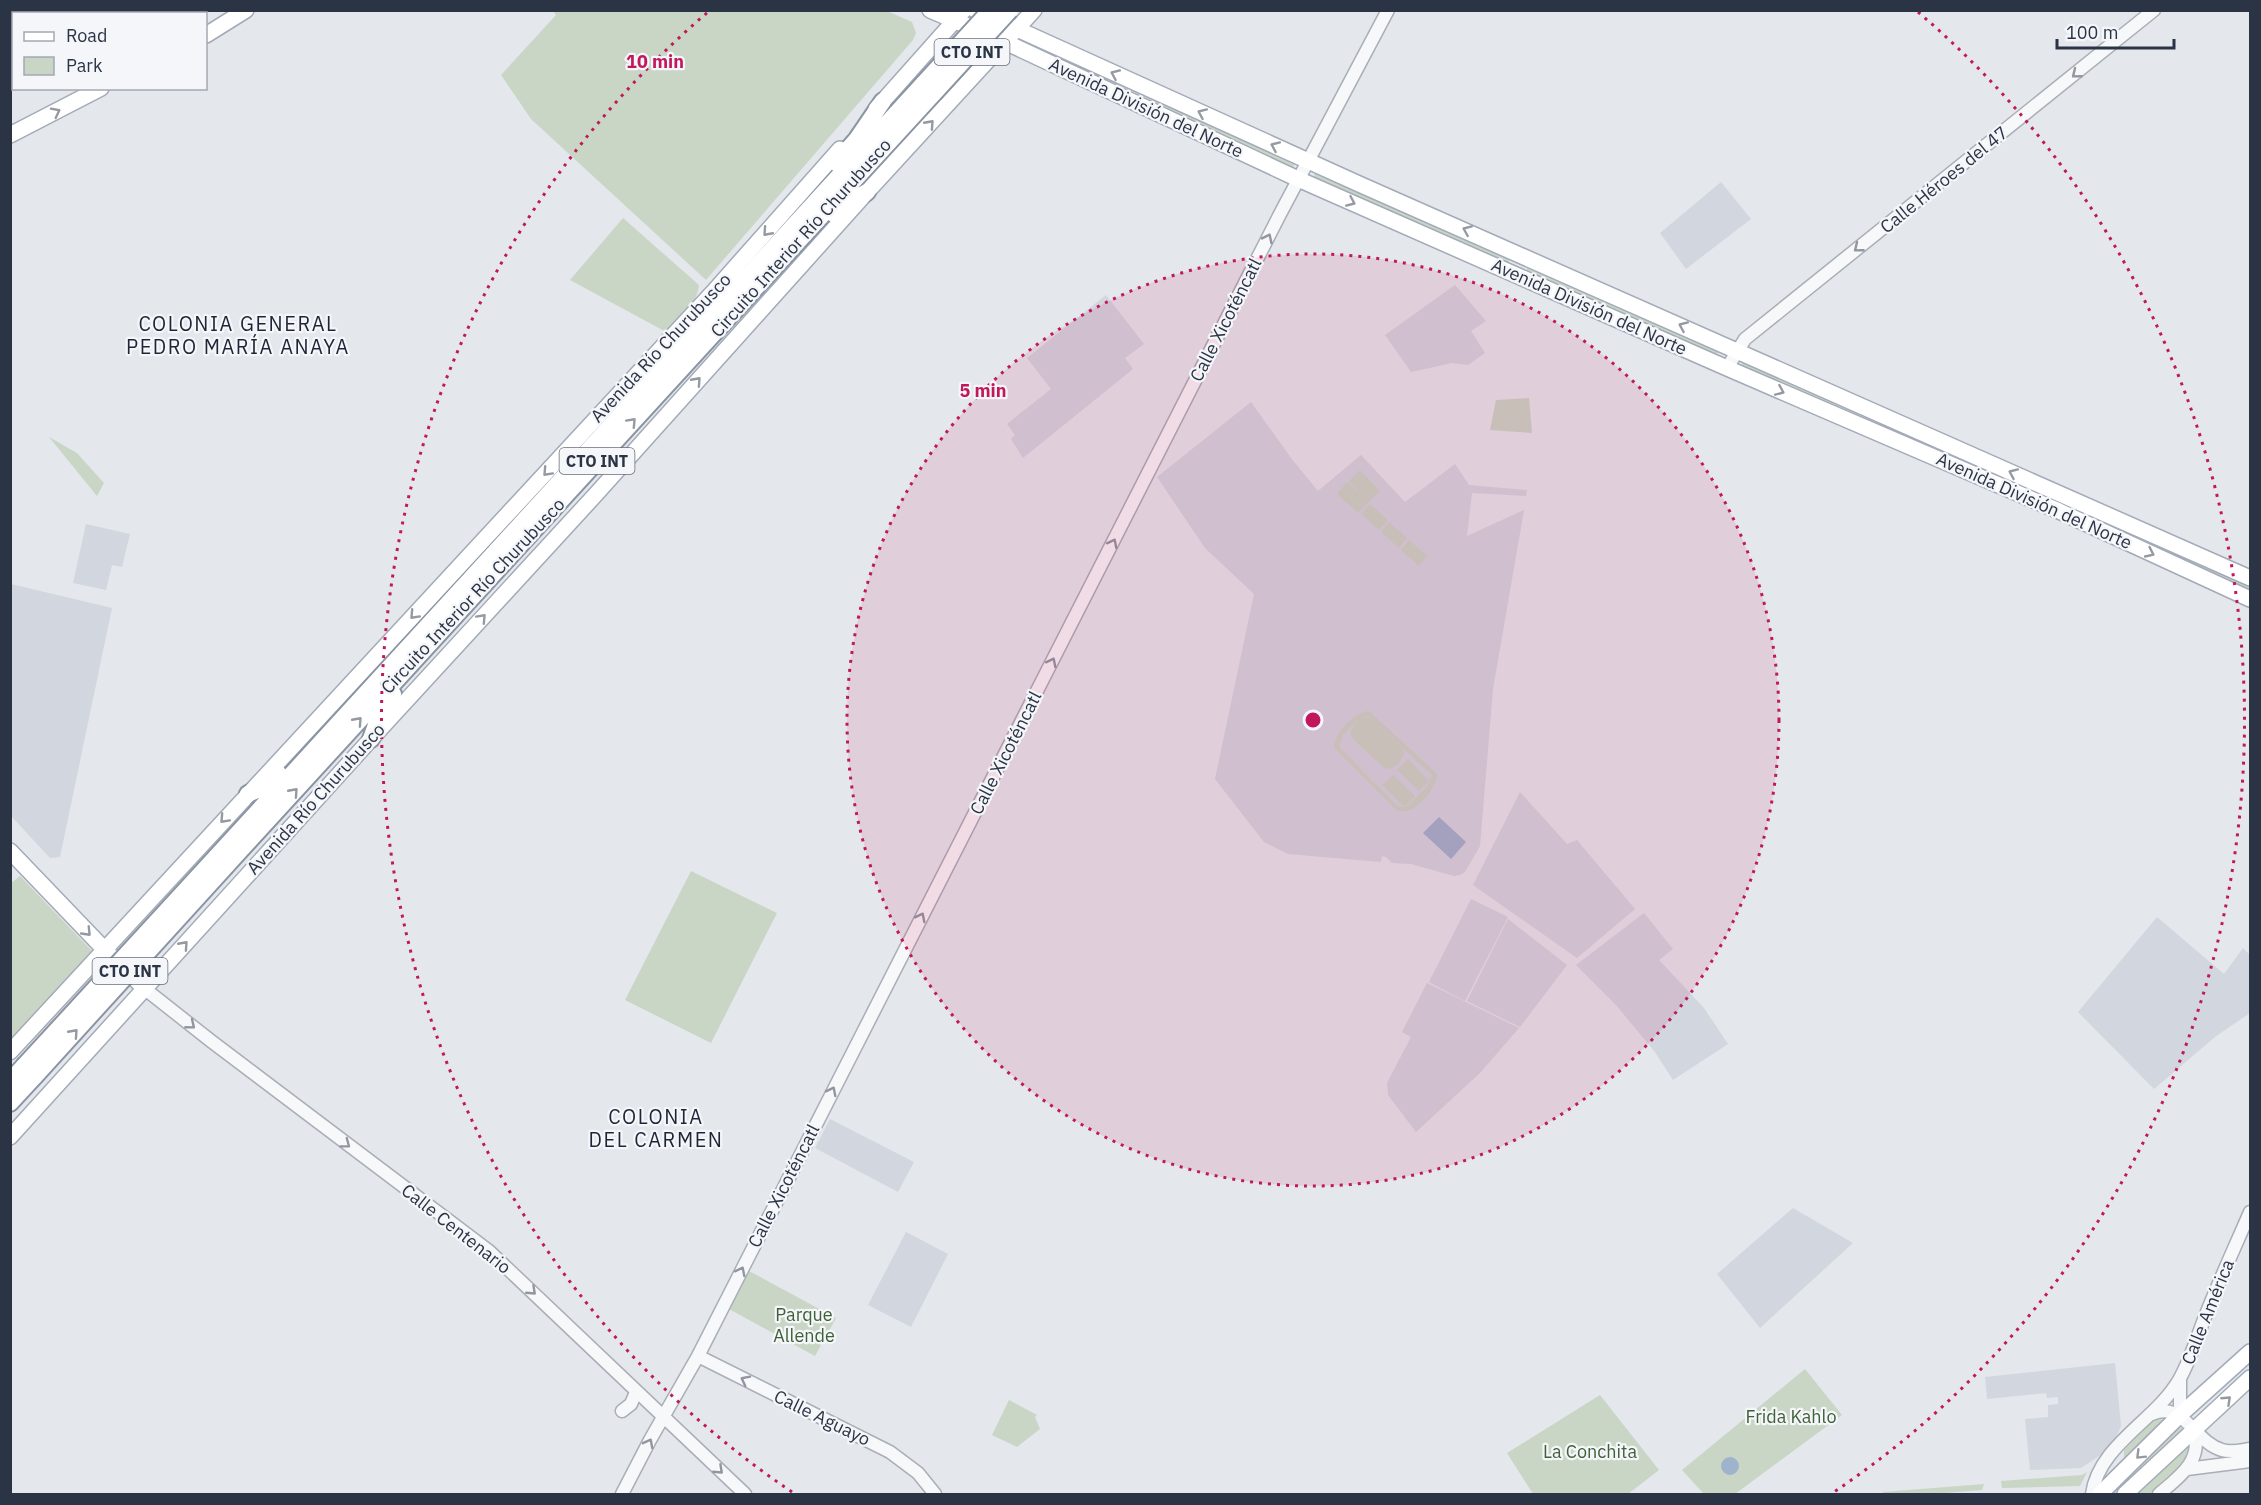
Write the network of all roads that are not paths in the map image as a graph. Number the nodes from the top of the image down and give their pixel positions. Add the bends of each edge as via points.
1 (246, 10) edge
2 (930, 10) edge
3 (975, 10) edge
4 (991, 10) edge
5 (1010, 10) edge
6 (1034, 10) edge
7 (1388, 10) edge
8 (2154, 10) edge
9 (959, 16) edge
10 (1016, 30) junction
11 (207, 34) edge
12 (939, 38) junction
13 (1005, 42) junction
14 (925, 54) junction
15 (944, 56) junction
16 (967, 77) junction
17 (929, 88) junction
18 (97, 90) edge
19 (883, 101) junction
20 (10, 135) edge
21 (1307, 160) junction
22 (1298, 179) junction
23 (867, 192) junction
24 (789, 230) junction
25 (746, 299) junction
26 (1736, 350) junction
27 (1727, 368) junction
28 (2250, 579) edge
29 (2250, 599) edge
30 (405, 671) junction
31 (334, 728) junction
32 (371, 739) junction
33 (248, 794) junction
34 (10, 851) edge
35 (221, 861) junction
36 (104, 949) junction
37 (146, 989) junction
38 (62, 995) junction
39 (102, 1038) junction
40 (10, 1052) edge
41 (29, 1071) junction
42 (10, 1081) edge
43 (10, 1103) edge
44 (10, 1137) edge
45 (2250, 1212) edge
46 (2250, 1352) edge
47 (698, 1356) junction
48 (2250, 1378) edge
49 (2180, 1380) junction
50 (636, 1392) junction
51 (2185, 1410) junction
52 (622, 1411) dead end
53 (2151, 1415) junction
54 (663, 1417) junction
55 (2199, 1426) junction
56 (2250, 1449) edge
57 (2250, 1461) edge
58 (2187, 1469) junction
59 (622, 1494) edge
60 (745, 1494) edge
61 (935, 1494) edge
62 (2092, 1494) edge
63 (2100, 1494) edge
64 (2125, 1494) edge
65 (2159, 1494) edge

1 - 11 main road
2 - 9 main road, Avenida División del Norte
3 - 10 main road, Avenida División del Norte
4 - 17 highway, Circuito Interior Río Churubusco / CTO INT, bridge
5 - 17 highway, Circuito Interior Río Churubusco / CTO INT, bridge
6 - 10 main road, Avenida Río Churubusco / CTO INT
7 - 21 street, Calle Xicoténcatl
8 -> 26 street, Calle Héroes del 47
9 - 12 main road, Avenida Río Churubusco / CTO INT
9 - 13 main road, Avenida División del Norte
10 - 13 main road, Avenida Río Churubusco / CTO INT
21 -> 10 main road, Avenida División del Norte
12 - 14 main road, Avenida Río Churubusco / CTO INT
12 - 15 main road
13 - 16 main road, Avenida Río Churubusco / CTO INT
13 - 22 main road, Avenida División del Norte
14 - 15 main road
14 - 19 main road, Avenida Río Churubusco / CTO INT
15 - 16 main road
23 -> 16 main road, Avenida Río Churubusco / CTO INT
17 - 24 highway, Circuito Interior Río Churubusco / CTO INT
17 - 25 highway, Circuito Interior Río Churubusco / CTO INT
20 -> 18 main road
19 - 24 highway via 798,207
19 -> 33 main road, Avenida Río Churubusco / CTO INT via 715,290
21 - 22 street, Calle Xicoténcatl
26 -> 21 main road, Avenida División del Norte
22 -> 27 main road, Avenida División del Norte
47 -> 22 street, Calle Xicoténcatl
23 - 25 highway via 845,204 768,289
32 -> 23 main road, Avenida Río Churubusco / CTO INT
24 - 31 highway, Circuito Interior Río Churubusco / CTO INT
30 -> 25 highway, Circuito Interior Río Churubusco / CTO INT
26 - 27 street, Calle Héroes del 47
28 -> 26 main road, Avenida División del Norte
27 -> 29 main road, Avenida División del Norte via 2059,511
30 - 32 highway
35 -> 30 highway, Circuito Interior Río Churubusco / CTO INT
31 - 33 highway via 300,748 264,787
31 - 35 highway, Circuito Interior Río Churubusco / CTO INT
37 -> 32 main road, Avenida Río Churubusco / CTO INT
33 -> 36 main road, Avenida Río Churubusco / CTO INT
34 -> 36 main road
35 - 41 highway, Circuito Interior Río Churubusco / CTO INT, bridge
36 - 37 main road
36 - 38 main road, Avenida Río Churubusco / CTO INT
37 - 39 main road, Avenida Río Churubusco / CTO INT
37 -> 50 street, Calle Centenario via 489,1251
38 - 39 main road via 83,993 98,1004 104,1011
38 - 40 main road, Avenida Río Churubusco / CTO INT
39 - 44 main road, Avenida Río Churubusco / CTO INT
41 - 42 highway, Circuito Interior Río Churubusco / CTO INT
41 - 43 highway, Circuito Interior Río Churubusco / CTO INT
45 - 49 street, Calle América
46 - 51 main road
47 - 54 street, Calle Xicoténcatl
61 -> 47 street, Calle Aguayo via 918,1473 890,1452
55 -> 48 main road
49 - 51 street, Calle América
49 - 53 street, Calle América
50 - 52 street via 631,1404
50 - 54 street, Calle Centenario
51 - 53 street
51 - 55 main road
51 -> 63 main road
53 - 62 street, Calle América via 2102,1465
59 -> 54 street, Calle Xicoténcatl
54 -> 60 street, Calle Centenario
55 - 56 street via 2207,1442 2225,1451
55 - 58 street via 2196,1452
55 - 64 main road
57 - 58 street
58 - 65 street

